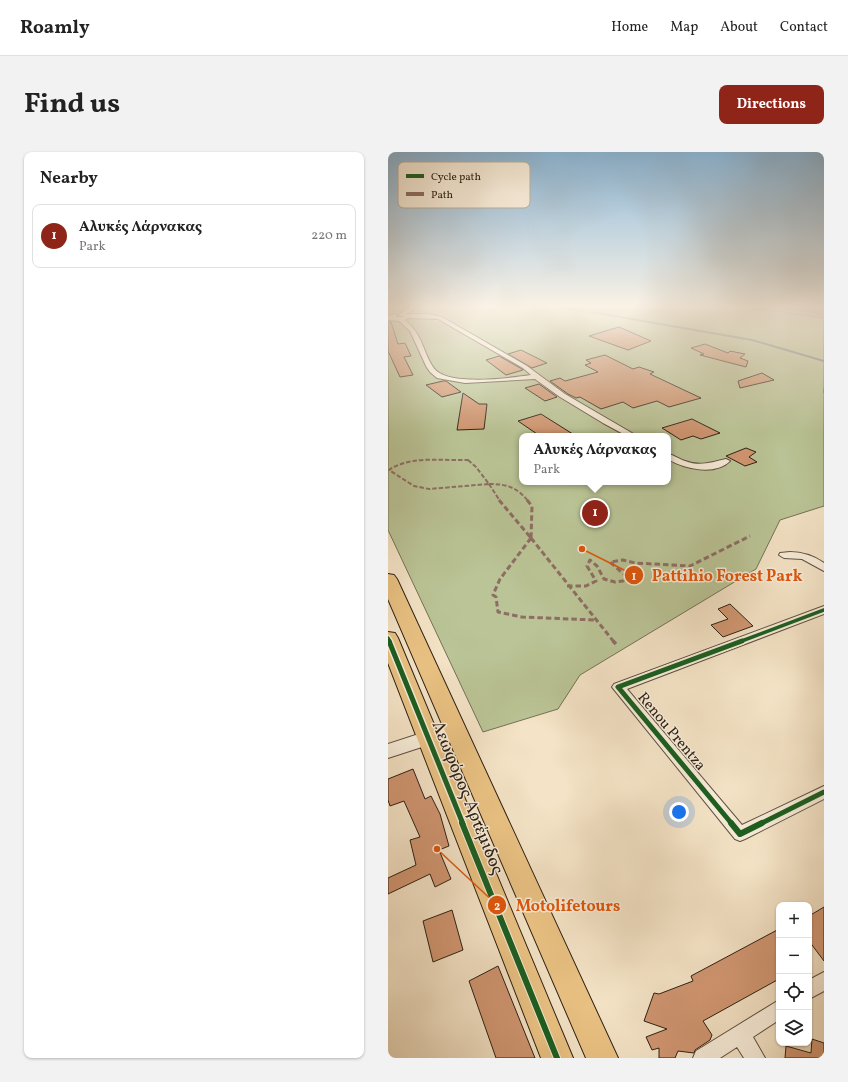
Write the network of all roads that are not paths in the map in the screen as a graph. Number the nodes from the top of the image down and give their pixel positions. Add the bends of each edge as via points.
1 (421, 348) edge
2 (493, 348) edge
3 (536, 377) junction
4 (627, 433) edge
5 (671, 458) edge
6 (726, 461) dead end
7 (784, 555) dead end
8 (824, 568) edge
9 (388, 579) edge
10 (824, 610) edge
11 (388, 638) edge
12 (458, 734) junction
13 (428, 738) junction
14 (388, 751) edge
15 (824, 792) edge
16 (824, 981) edge
17 (812, 988) edge
18 (777, 1010) edge
19 (740, 1034) junction
20 (557, 1058) edge
21 (602, 1058) edge
22 (703, 1058) edge
23 (755, 1058) edge

1 - 3 street via 432,372 443,378 496,380
2 - 3 street via 525,367
3 - 4 street
5 - 6 street via 694,467 718,465
7 - 8 street via 797,554 808,557
9 - 12 main road, Λεωφόρος Αρτέμιδος
10 - 15 street, Renou Prentza via 618,687 740,834
11 - 13 main road, Λεωφόρος Αρτέμιδος
12 - 13 street
12 - 21 main road, Λεωφόρος Αρτέμιδος
13 - 14 street
13 - 20 main road, Λεωφόρος Αρτέμιδος
16 - 17 street
18 - 19 street
19 - 22 street
19 - 23 street

